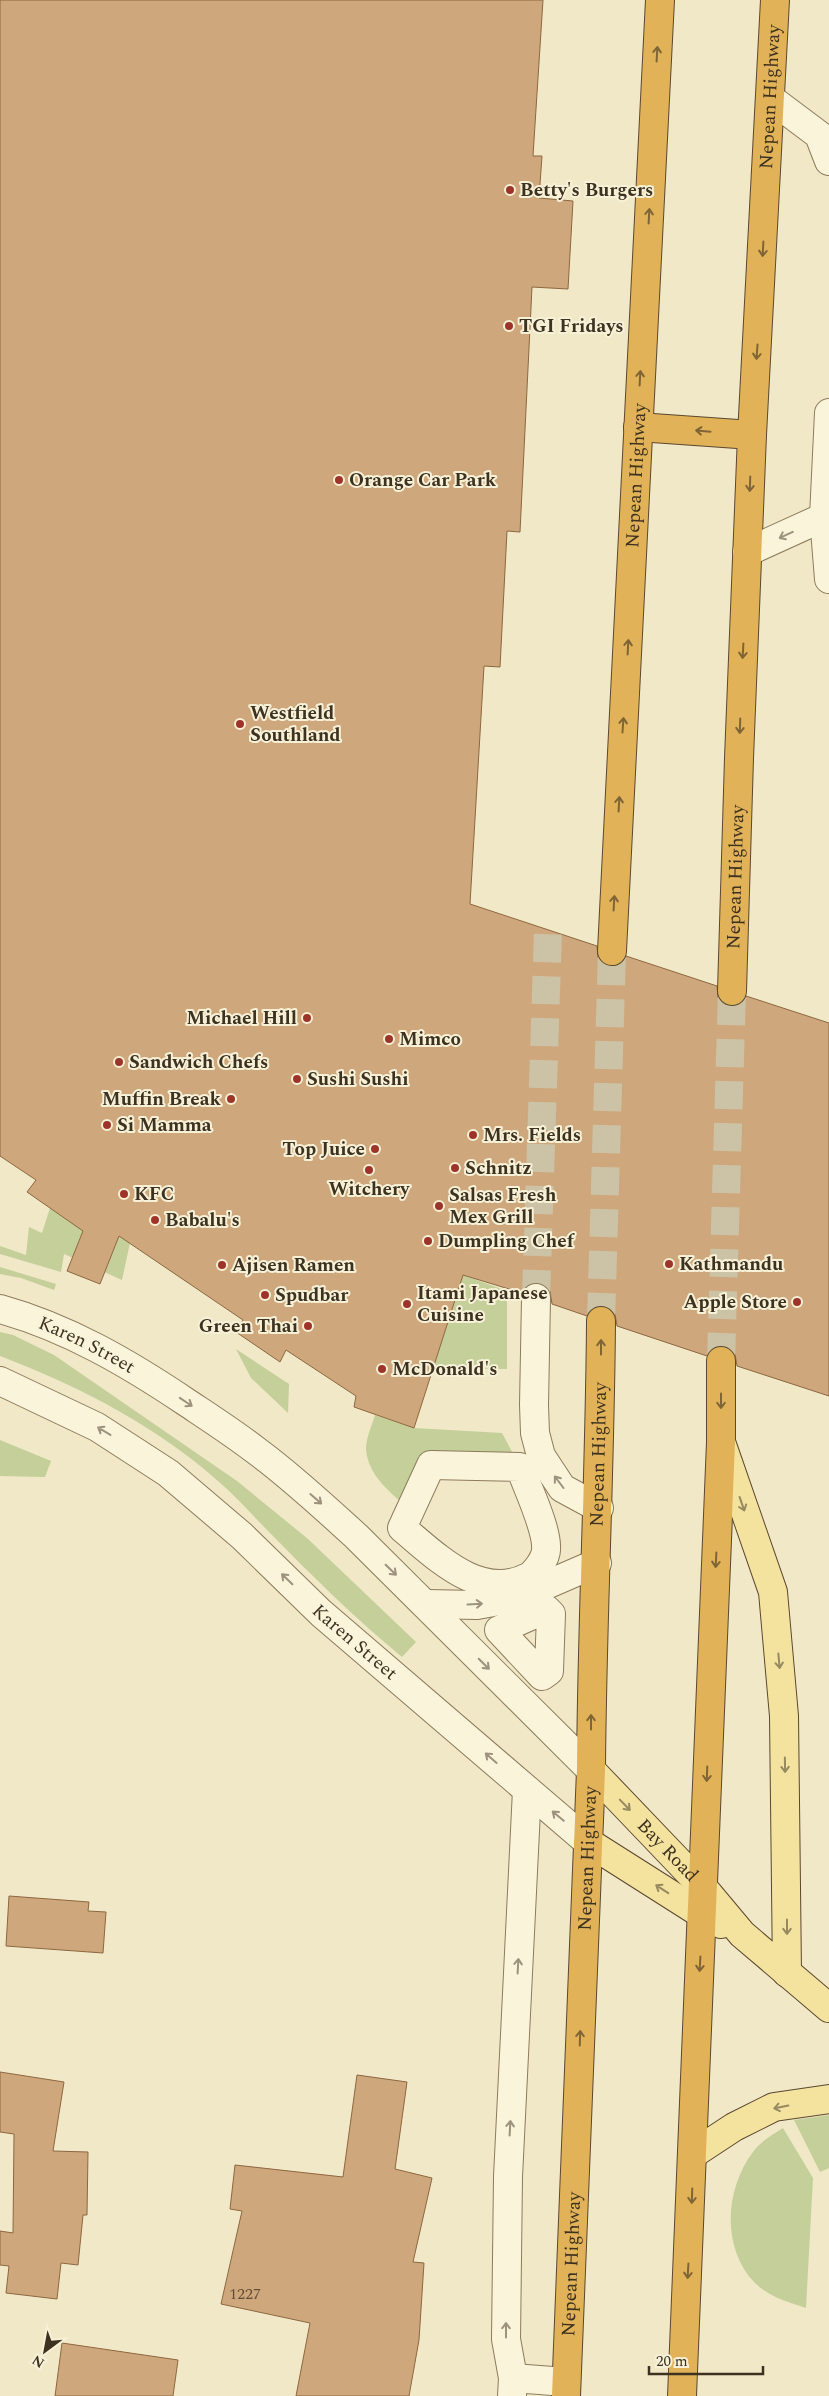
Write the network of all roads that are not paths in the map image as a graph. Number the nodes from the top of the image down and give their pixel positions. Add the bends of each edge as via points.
1 (660, 0) edge
2 (775, 0) edge
3 (771, 99) junction
4 (824, 127) edge
5 (829, 160) edge
6 (829, 413) edge
7 (638, 427) junction
8 (752, 436) junction
9 (824, 517) junction
10 (747, 552) junction
11 (829, 579) edge
12 (612, 951) tunnel mouth
13 (732, 991) tunnel mouth
14 (536, 1298) tunnel mouth
15 (0, 1309) edge
16 (601, 1321) tunnel mouth
17 (722, 1361) tunnel mouth
18 (0, 1381) edge
19 (721, 1442) junction
20 (520, 1467) joint
21 (599, 1508) junction
22 (596, 1563) junction
23 (426, 1604) junction
24 (591, 1770) junction
25 (527, 1790) junction
26 (588, 1842) junction
27 (702, 1885) junction
28 (703, 1915) junction
29 (742, 1934) junction
30 (787, 1973) junction
31 (829, 2008) edge
32 (829, 2099) edge
33 (693, 2154) junction
34 (512, 2387) edge
35 (566, 2389) edge
36 (682, 2396) edge

7 -> 1 highway, Nepean Highway
2 - 3 highway, Nepean Highway
3 - 4 street
3 -> 8 highway, Nepean Highway
4 - 5 street
6 - 9 street
8 -> 7 highway
12 -> 7 highway, Nepean Highway
8 -> 10 highway, Nepean Highway
9 -> 10 street
9 - 11 street
10 -> 13 highway, Nepean Highway
21 -> 14 street via 562,1488 541,1456 535,1433 534,1405
15 -> 23 street, Karen Street via 66,1332 137,1371 259,1452 322,1505
21 -> 16 highway, Nepean Highway
17 -> 19 highway
25 -> 18 street, Karen Street via 322,1613 242,1536 168,1473 97,1426
19 -> 27 highway
19 -> 30 main road via 773,1592 784,1716
20 - 20 street via 546,1538 546,1552 531,1576 518,1582 478,1582 462,1575 402,1528 431,1465
21 - 22 highway, Nepean Highway
23 -> 22 street via 477,1605 516,1598
24 -> 22 highway, Nepean Highway
23 -> 24 street, Karen Street
24 - 26 highway, Nepean Highway
24 -> 27 main road, Bay Road
26 -> 25 street, Karen Street
34 -> 25 street via 506,2340 508,2177
28 -> 26 main road, Karen Street
35 -> 26 highway, Nepean Highway
27 - 28 highway
27 - 29 main road, Bay Road
28 - 29 main road, Bay Road
28 -> 33 highway
29 - 30 main road, Bay Road
30 - 31 main road, Bay Road
32 -> 33 main road via 774,2107 734,2127
33 -> 36 highway
34 - 35 street

